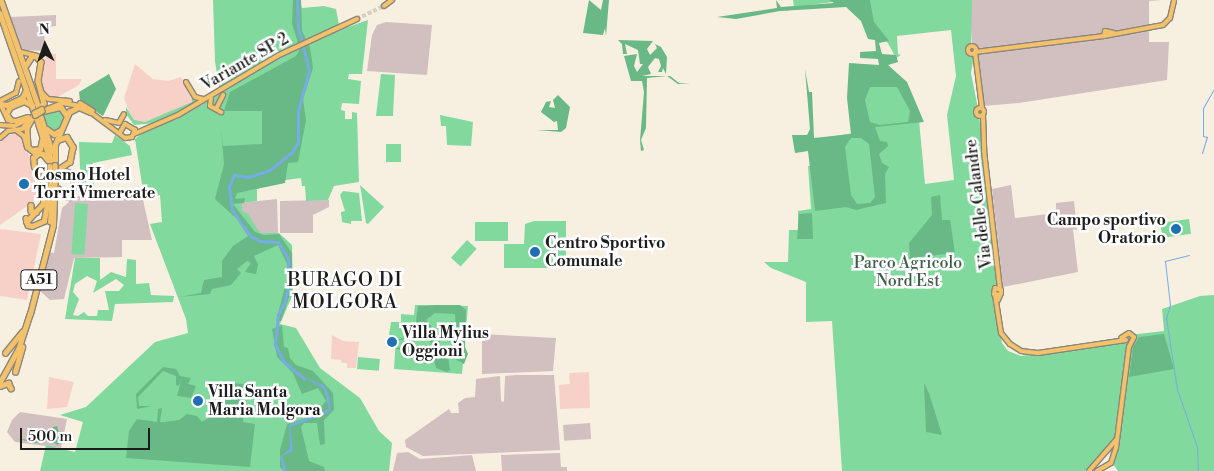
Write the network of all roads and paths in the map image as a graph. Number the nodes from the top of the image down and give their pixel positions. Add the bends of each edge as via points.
1 (1, 0) edge
2 (392, 0) edge
3 (1174, 0) edge
4 (0, 6) edge
5 (384, 6) tunnel mouth
6 (0, 13) edge
7 (357, 19) tunnel mouth
8 (974, 47) junction
9 (985, 49) junction
10 (21, 52) joint
11 (973, 53) junction
12 (18, 60) junction
13 (26, 65) junction
14 (19, 81) dead end
15 (186, 82) dead end
16 (26, 87) junction
17 (219, 91) junction
18 (223, 95) dead end
19 (72, 102) junction
20 (0, 103) edge
21 (216, 109) junction
22 (980, 109) junction
23 (90, 112) junction
24 (221, 112) dead end
25 (36, 113) junction
26 (124, 114) dead end
27 (981, 115) junction
28 (67, 116) junction
29 (0, 117) edge
30 (101, 117) junction
31 (11, 121) junction
32 (0, 124) edge
33 (122, 126) junction
34 (133, 126) junction
35 (64, 127) junction
36 (146, 127) junction
37 (0, 130) edge
38 (15, 130) junction
39 (120, 132) junction
40 (134, 134) junction
41 (43, 136) junction
42 (1, 137) edge
43 (57, 140) junction
44 (27, 147) joint
45 (43, 154) junction
46 (34, 166) dead end
47 (52, 167) junction
48 (54, 181) junction
49 (32, 205) dead end
50 (36, 212) junction
51 (50, 228) junction
52 (998, 288) junction
53 (995, 295) junction
54 (1000, 295) junction
55 (997, 302) junction
56 (24, 332) junction
57 (1127, 339) junction
58 (1132, 342) junction
59 (1129, 346) junction
60 (4, 351) dead end
61 (15, 372) dead end
62 (0, 378) edge
63 (0, 384) edge
64 (11, 388) dead end
65 (1118, 433) junction
66 (1107, 454) junction
67 (1114, 459) junction
68 (1102, 460) junction
69 (1104, 468) junction
70 (1089, 471) edge
71 (1097, 471) edge

1 - 25 highway, A51
2 - 5 main road
3 - 9 main road via 1168,20 1160,26
4 - 12 highway, A51
6 - 12 highway
7 - 17 main road, Variante SP 2 via 298,46
8 - 9 main road
8 - 11 main road
8 - 11 main road via 968,48
9 - 11 main road
10 - 13 highway
10 - 19 main road via 41,60 38,81 45,97
11 - 22 main road, Via delle Calandre
12 - 16 highway
12 - 25 highway, A51
13 - 25 highway
13 - 25 highway via 27,59 33,56 41,62 38,80 44,103
14 - 20 main road via 16,93
15 - 17 main road via 198,99
16 - 20 highway via 23,97 7,105
16 - 25 highway
17 - 21 main road via 209,102
17 - 36 main road, Variante SP 2 via 174,117
18 - 21 main road
19 - 25 main road via 56,102
19 - 30 main road via 86,106
20 - 29 main road
20 - 31 main road via 5,118
21 - 24 main road
22 - 27 main road, Via delle Calandre
22 - 27 main road, Via delle Calandre
23 - 25 main road via 65,103
23 - 28 highway via 75,108
23 - 39 main road
25 - 28 highway via 61,107
25 - 31 main road
25 - 31 highway via 24,101 10,107 6,114
25 - 32 main road via 14,124
25 - 32 main road via 14,126
25 - 35 highway via 51,133 59,133
25 - 38 main road via 22,129
25 - 41 highway
25 - 41 highway via 27,128 28,147 40,149
25 - 47 highway, A51
26 - 30 main road via 118,124
27 - 52 main road, Via delle Calandre
28 - 35 highway
30 - 33 main road via 112,125
33 - 34 main road, Variante SP 2
33 - 39 main road
34 - 36 main road, Variante SP 2
34 - 40 main road
35 - 43 highway
36 - 40 main road, Variante SP 2
37 - 42 main road
38 - 42 main road
38 - 44 main road via 23,134
39 - 40 main road via 127,139
41 - 47 highway
43 - 47 highway
43 - 48 highway via 65,137 73,144 71,160 57,169 73,176 75,186 72,195 60,196
44 - 45 highway
45 - 46 highway via 35,156
45 - 47 highway
47 - 48 highway, A51
47 - 50 highway via 43,175 44,202
47 - 51 highway, A51
48 - 50 highway via 45,219 32,226 26,218
48 - 51 highway
48 - 56 highway, A51 via 53,225
49 - 50 highway via 31,211
51 - 56 highway, A51
52 - 53 main road
52 - 54 main road
53 - 54 main road
53 - 55 main road
54 - 55 main road
55 - 57 main road via 1001,333 1021,351 1038,353
56 - 60 highway
56 - 61 highway
56 - 62 highway, A51
56 - 63 highway, A51
57 - 58 main road
57 - 58 main road via 1134,335
57 - 59 main road
58 - 59 main road
59 - 65 main road
63 - 64 highway via 8,382
65 - 66 main road
65 - 67 main road
66 - 67 main road via 1112,454
66 - 68 main road
67 - 69 main road
68 - 69 main road
68 - 70 main road
69 - 71 main road

